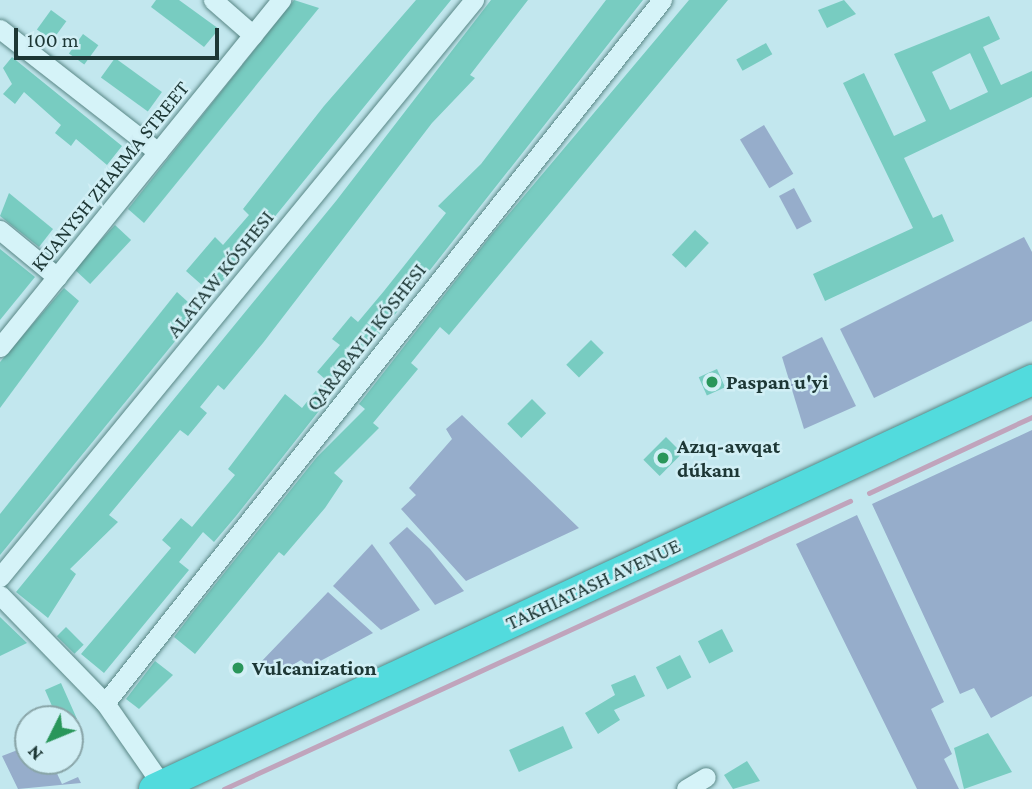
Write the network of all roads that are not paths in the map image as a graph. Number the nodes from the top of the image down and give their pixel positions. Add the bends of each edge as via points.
1 (213, 0) edge
2 (281, 0) edge
3 (474, 0) edge
4 (662, 0) edge
5 (0, 29) edge
6 (253, 35) junction
7 (158, 152) junction
8 (0, 230) edge
9 (57, 276) junction
10 (0, 347) edge
11 (1032, 380) edge
12 (0, 577) edge
13 (2, 599) edge
14 (105, 703) junction
15 (706, 777) dead end
16 (158, 787) edge
17 (685, 789) edge

1 - 6 street
2 - 6 street, KUANYSH ZHARMA STREET
3 - 12 street, ALATAW KÓSHESI
4 - 14 street
5 - 7 street
6 - 7 street, KUANYSH ZHARMA STREET
7 - 9 street, KUANYSH ZHARMA STREET
8 - 9 street
9 - 10 street, KUANYSH ZHARMA STREET
11 - 16 highway, TAKHIATASH AVENUE
13 - 14 street
14 - 16 street
15 - 17 street

